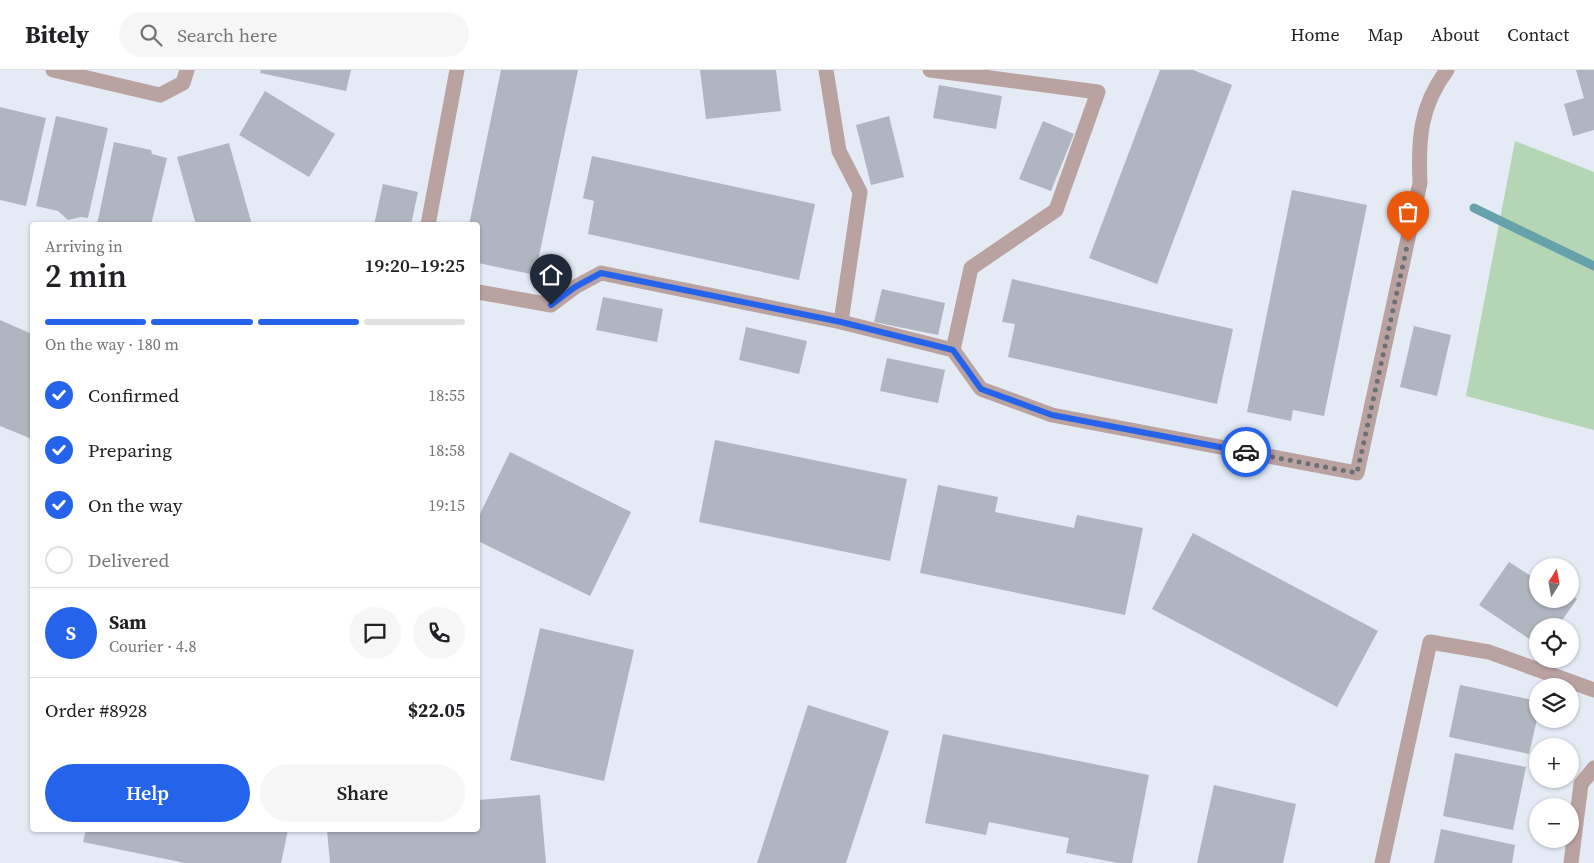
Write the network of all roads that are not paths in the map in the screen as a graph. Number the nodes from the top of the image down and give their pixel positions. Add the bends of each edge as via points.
1 (53, 70) edge
2 (187, 70) edge
3 (457, 70) edge
4 (826, 70) edge
5 (930, 70) edge
6 (1447, 70) edge
7 (429, 222) edge
8 (480, 292) edge
9 (841, 322) junction
10 (953, 350) junction
11 (1594, 690) edge
12 (1594, 768) edge
13 (1382, 863) edge
14 (1571, 863) edge

1 - 2 street via 160,95 183,82
3 - 7 street
4 - 9 street via 839,151 860,192
5 - 10 street via 1098,92 1056,210 971,268
6 - 10 street via 1434,88 1423,118 1418,144 1420,183 1357,473 1052,415 981,389
8 - 9 street via 551,305 601,273
9 - 10 street
11 - 13 street via 1489,652 1430,642
12 - 14 street via 1581,784

